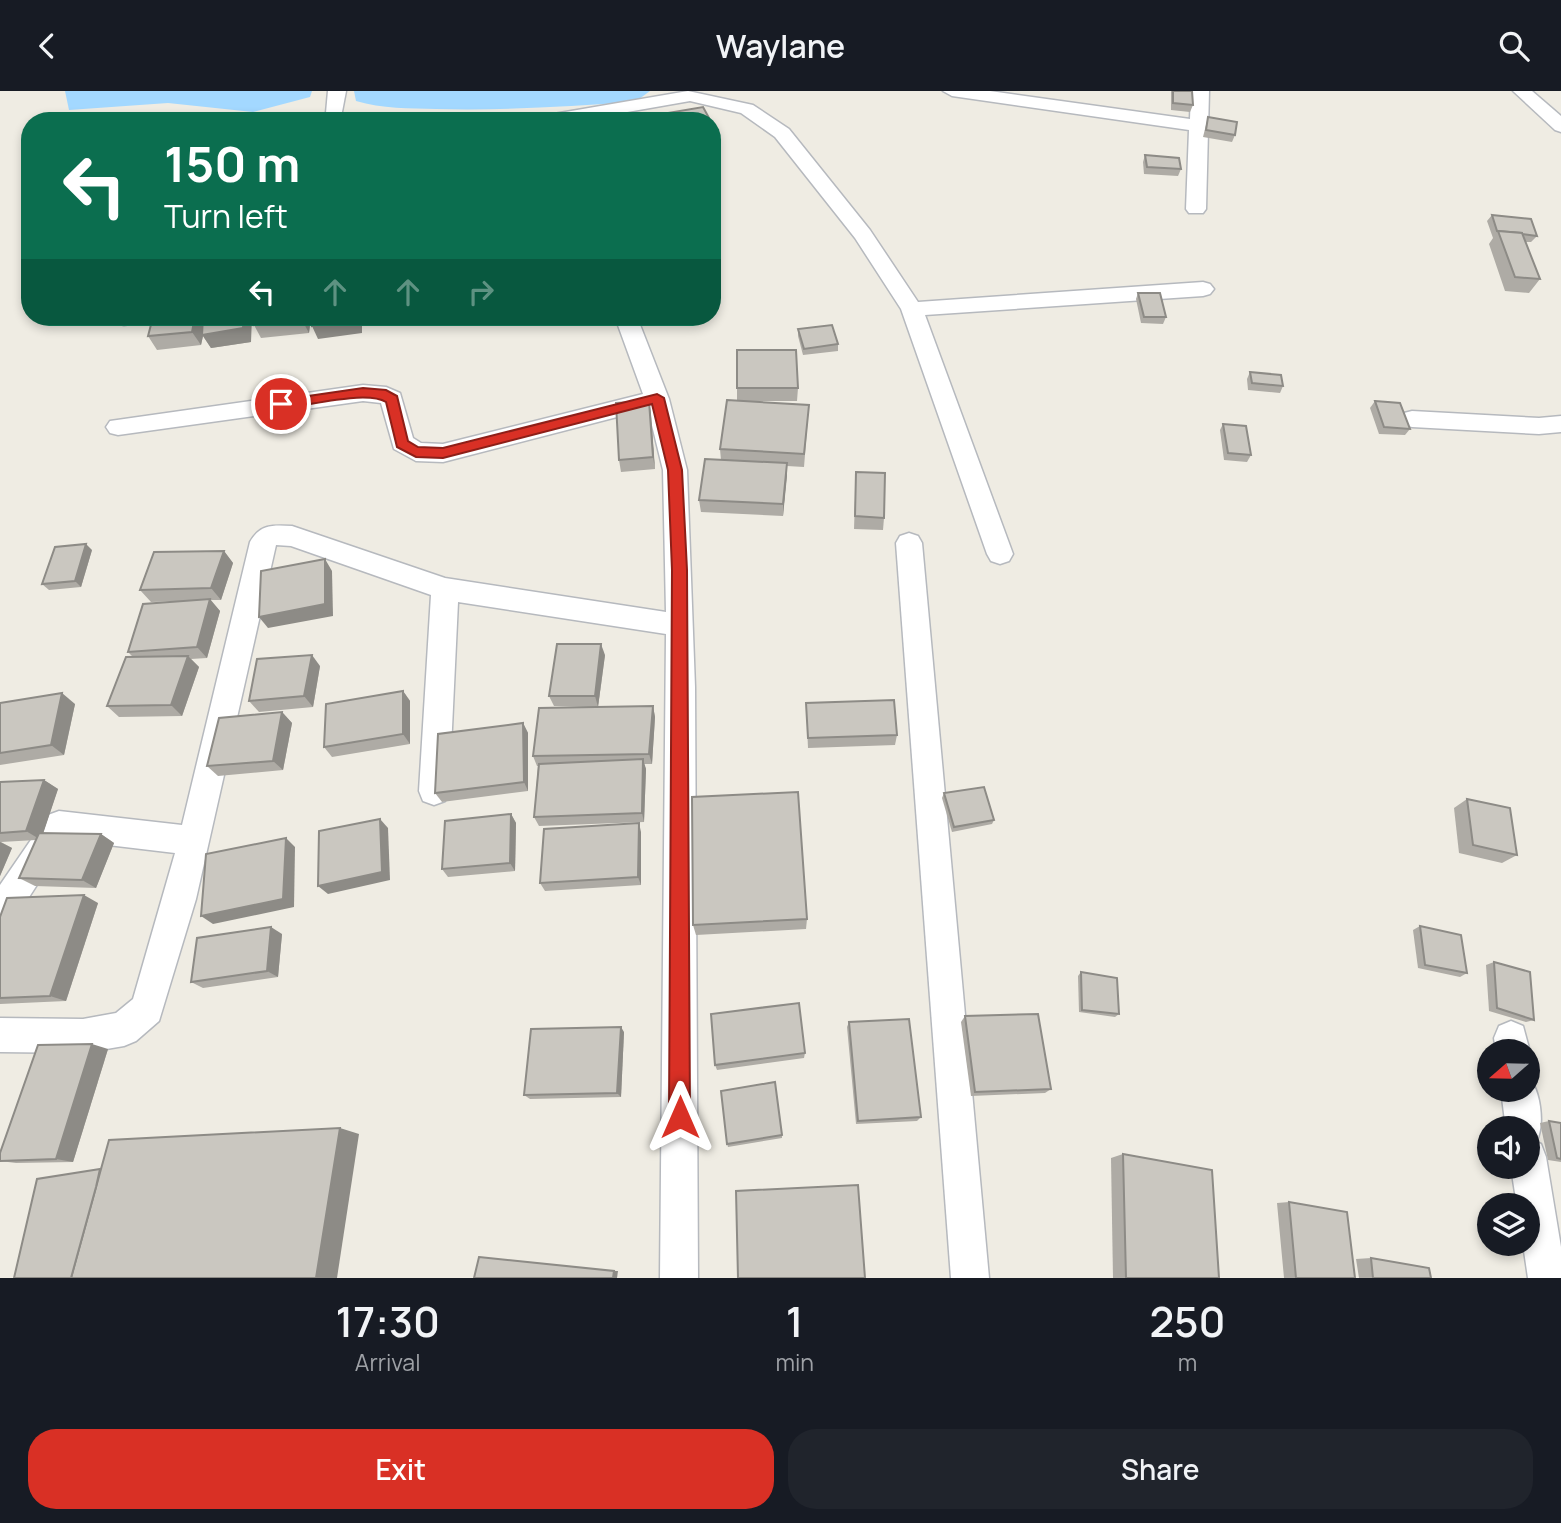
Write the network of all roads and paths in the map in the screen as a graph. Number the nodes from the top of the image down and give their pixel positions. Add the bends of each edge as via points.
1 (337, 91) edge
2 (952, 91) edge
3 (1200, 91) edge
4 (1522, 91) edge
5 (690, 93) edge
6 (335, 112) edge
7 (602, 112) edge
8 (1560, 125) edge
9 (1198, 126) junction
10 (1196, 209) dead end
11 (1203, 289) dead end
12 (912, 309) junction
13 (628, 326) edge
14 (657, 398) junction
15 (1412, 419) dead end
16 (1561, 424) edge
17 (118, 427) dead end
18 (909, 543) dead end
19 (1000, 554) dead end
20 (445, 589) junction
21 (678, 619) junction
22 (434, 790) edge
23 (194, 841) junction
24 (0, 914) edge
25 (0, 1035) edge
26 (1531, 1179) edge
27 (679, 1278) edge
28 (970, 1278) edge
29 (1547, 1278) edge

1 - 6 street
2 - 9 street
3 - 9 street
4 - 8 street
5 - 7 street
5 - 12 street via 747,109 782,133 863,234
9 - 10 street
11 - 12 street
12 - 19 street
13 - 14 street
14 - 17 street via 443,453 416,452 402,443 392,399 363,393
14 - 21 street via 675,470
15 - 16 street
18 - 28 street
20 - 21 street
20 - 22 street
20 - 23 street via 292,536 270,535 263,542
21 - 27 street
23 - 24 street via 59,825
23 - 25 street via 147,1009 124,1029 83,1037
26 - 29 street

